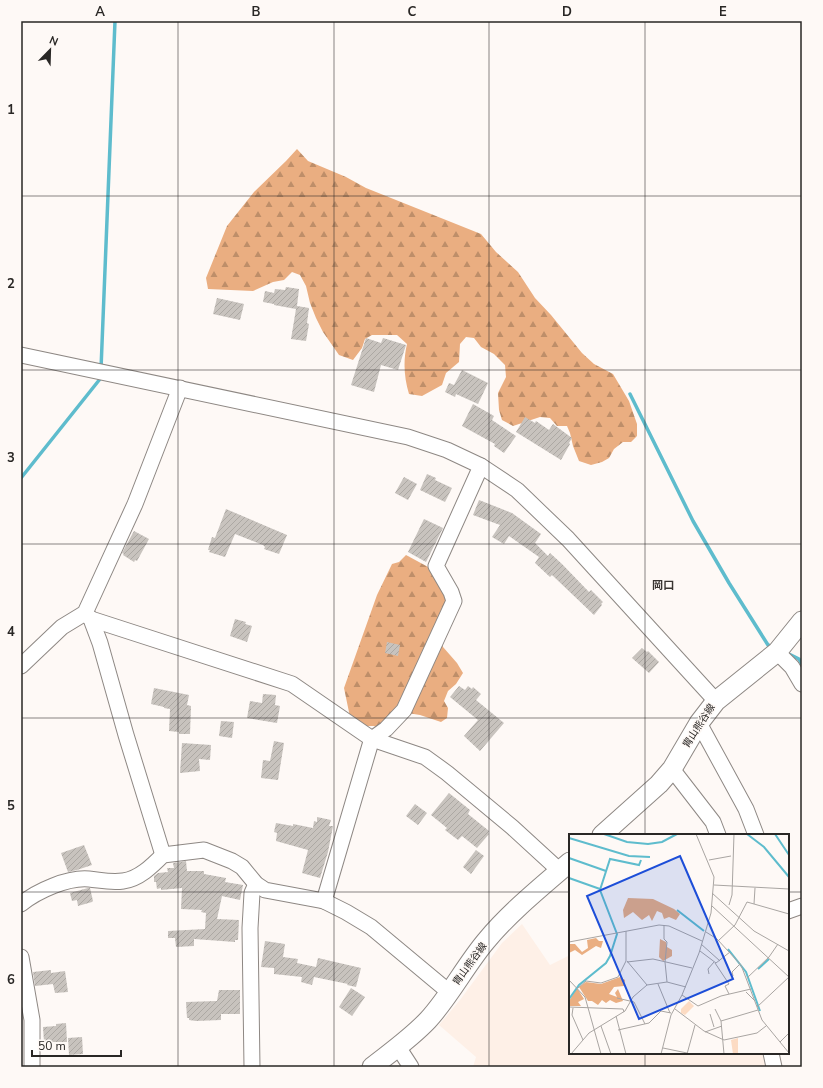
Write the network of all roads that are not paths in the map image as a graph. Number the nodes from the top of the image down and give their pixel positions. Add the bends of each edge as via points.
1 (21, 355) edge
2 (180, 388) junction
3 (481, 466) junction
4 (88, 616) junction
5 (802, 621) edge
6 (780, 649) junction
7 (21, 666) edge
8 (802, 684) edge
9 (716, 701) junction
10 (699, 723) junction
11 (372, 739) junction
12 (672, 769) junction
13 (603, 834) edge
14 (718, 834) edge
15 (756, 834) edge
16 (163, 854) junction
17 (565, 866) edge
18 (256, 884) junction
19 (324, 901) junction
20 (21, 904) edge
21 (802, 906) edge
22 (789, 911) edge
23 (21, 957) edge
24 (449, 992) junction
25 (398, 1048) junction
26 (770, 1054) edge
27 (32, 1067) edge
28 (252, 1067) edge
29 (372, 1067) edge
30 (411, 1067) edge
31 (774, 1067) edge

1 - 2 street
2 - 3 street via 408,437 447,450
2 - 4 street
3 - 9 street via 517,490 568,538
3 - 11 street via 436,566 454,601 404,710
4 - 7 street via 62,627
4 - 11 street via 292,684
4 - 16 street via 100,642
5 - 6 main road, 胄山熊谷線
6 - 8 street
6 - 9 main road, 胄山熊谷線
9 - 10 main road, 胄山熊谷線
10 - 12 main road, 胄山熊谷線
10 - 15 street via 746,809
11 - 17 street via 425,757
11 - 19 street
12 - 13 main road, 胄山熊谷線
12 - 14 street via 713,822
16 - 18 street via 204,850 232,861
16 - 20 street via 137,876 124,881 66,881
17 - 24 main road, 胄山熊谷線 via 515,910 485,942
18 - 19 street via 265,890
18 - 28 street via 252,893 250,928
19 - 24 street via 371,927
21 - 22 street
23 - 27 street via 32,1020
24 - 25 main road, 胄山熊谷線 via 428,1019
25 - 29 main road, 胄山熊谷線
25 - 30 street
26 - 31 street

